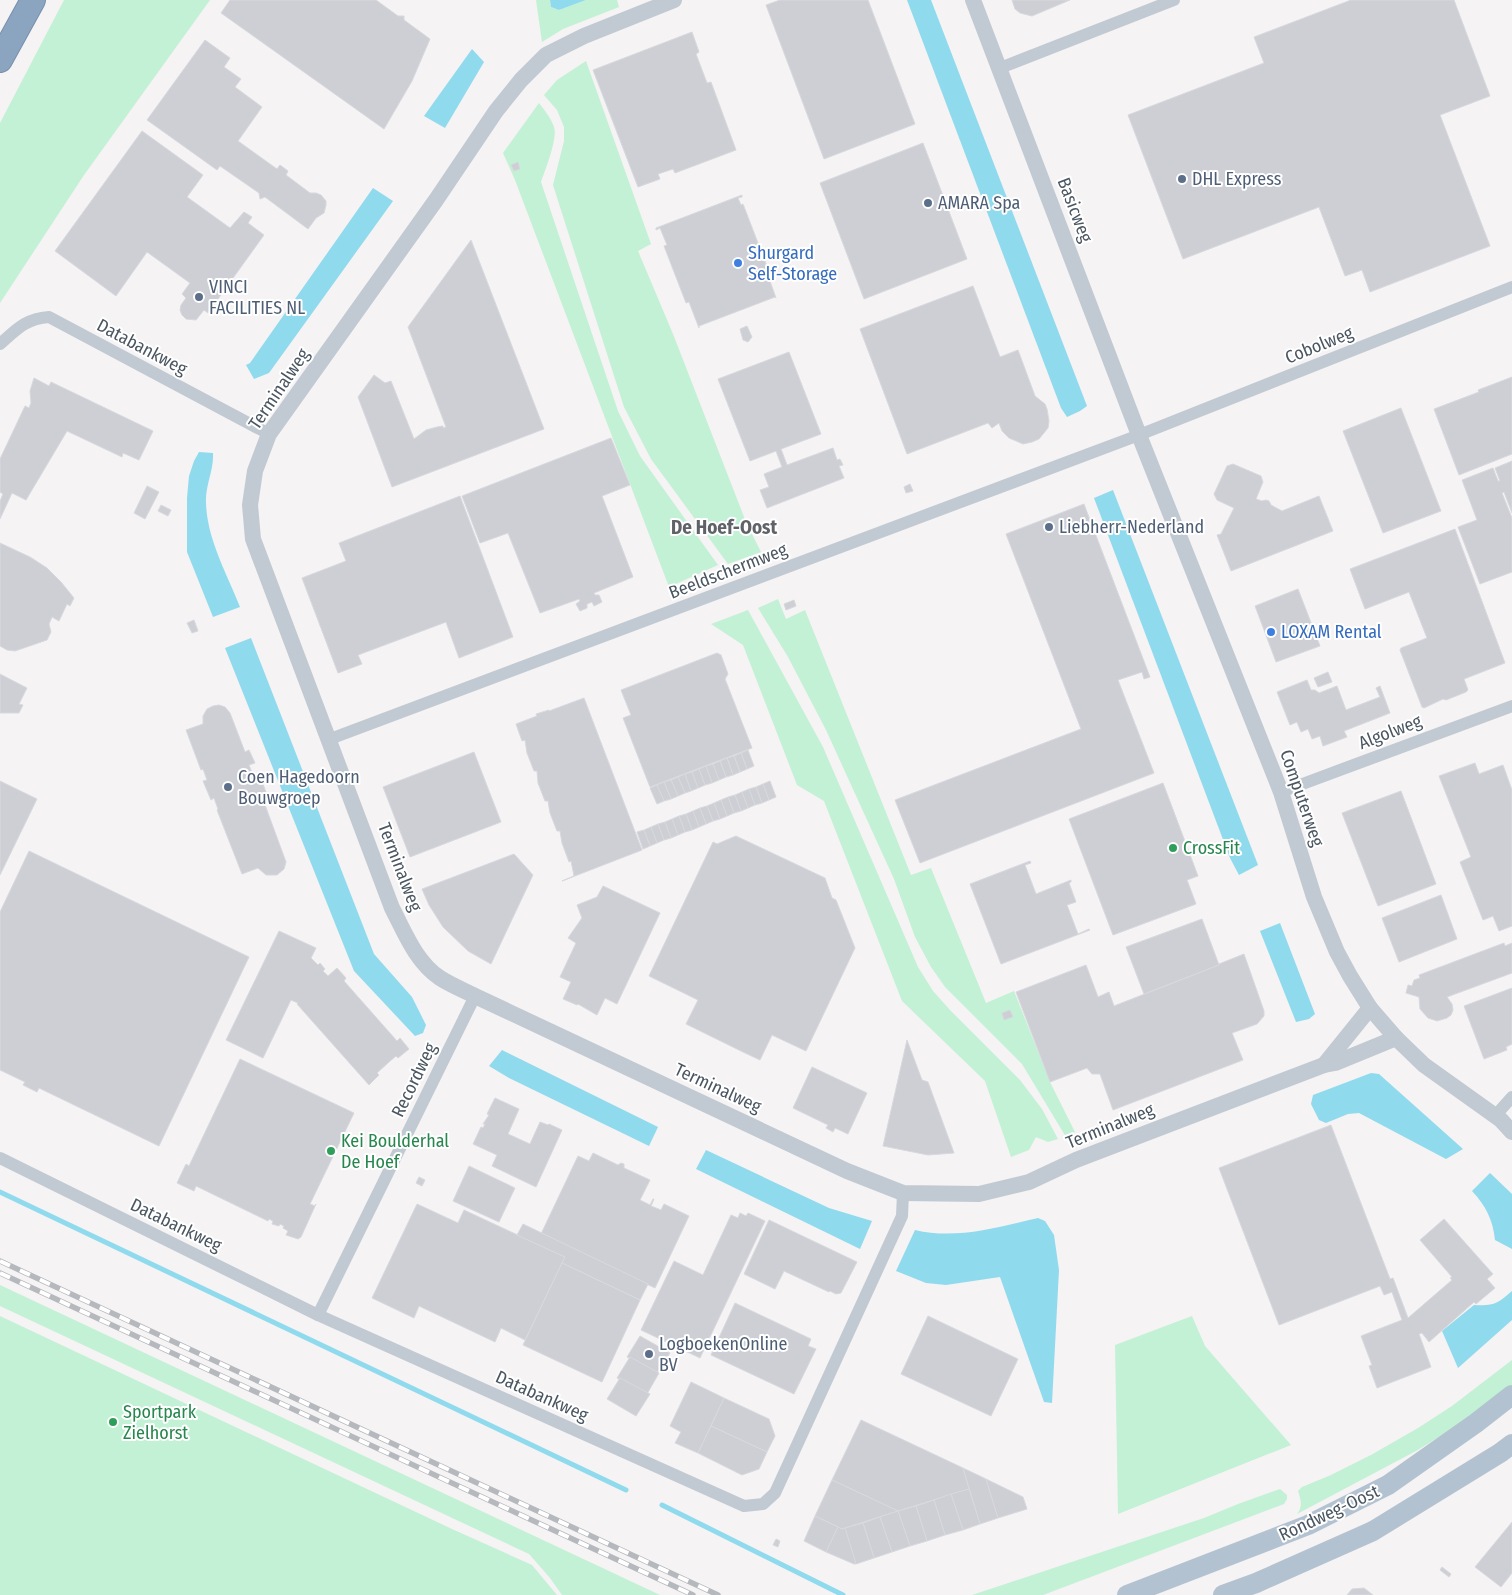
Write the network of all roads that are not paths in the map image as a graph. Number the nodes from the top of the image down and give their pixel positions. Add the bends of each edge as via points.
1 (33, 0) edge
2 (674, 0) edge
3 (973, 0) edge
4 (1174, 0) edge
5 (0, 60) edge
6 (1000, 68) junction
7 (1512, 287) edge
8 (0, 344) edge
9 (269, 434) junction
10 (1139, 435) junction
11 (1512, 706) edge
12 (330, 739) junction
13 (1281, 792) junction
14 (475, 996) junction
15 (1370, 1008) junction
16 (1396, 1038) junction
17 (1324, 1065) junction
18 (1512, 1097) edge
19 (1505, 1124) edge
20 (0, 1158) edge
21 (903, 1193) junction
22 (318, 1314) junction
23 (1512, 1395) edge
24 (1512, 1444) edge
25 (1127, 1595) edge
26 (1223, 1595) edge

1 - 5 highway
2 - 9 street, Terminalweg via 584,36 546,56 521,80
3 - 6 street, Basicweg
4 - 6 street
6 - 10 street, Basicweg
7 - 10 street, Cobolweg
8 - 9 street, Databankweg via 34,318 48,317
9 - 12 street, Terminalweg via 252,488 253,539
10 - 12 street, Beeldschermweg
10 - 13 street, Computerweg
11 - 13 street, Algolweg
12 - 14 street, Terminalweg via 392,908 406,937 422,962 440,978
13 - 15 street, Computerweg via 1314,896 1337,952
14 - 21 street, Terminalweg via 847,1171
14 - 22 street, Recordweg
15 - 16 street, Computerweg
15 - 17 street
16 - 17 street, Terminalweg
16 - 19 street, Computerweg via 1424,1065
17 - 21 street, Terminalweg via 1076,1160 1029,1182 979,1194
18 - 19 street
20 - 22 street, Databankweg
21 - 22 street, Databankweg via 902,1216 775,1493 763,1504 744,1506
23 - 25 main road, Rondweg-Oost via 1388,1486 1308,1525
24 - 26 main road, Rondweg-Oost via 1373,1531

